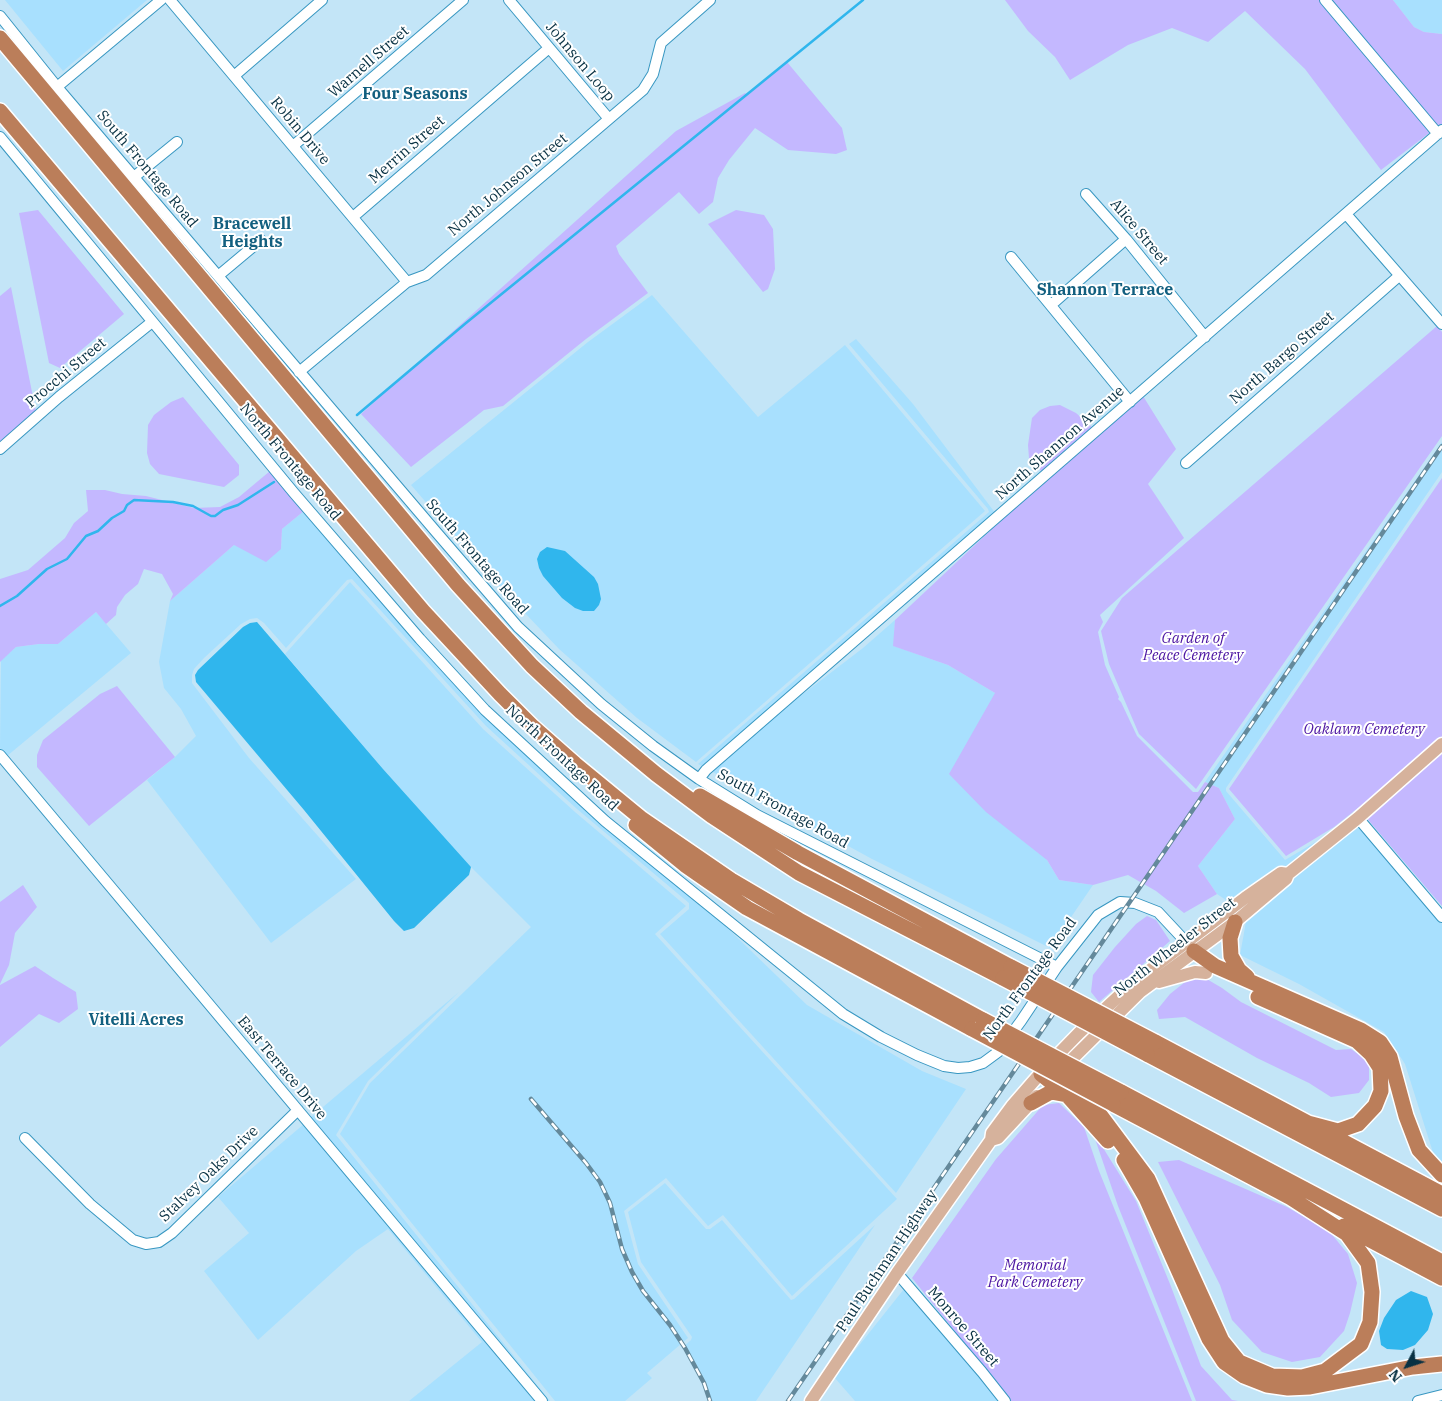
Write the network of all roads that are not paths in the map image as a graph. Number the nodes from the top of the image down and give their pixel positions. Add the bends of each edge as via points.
1 (161, 0) edge
2 (170, 0) edge
3 (322, 0) edge
4 (463, 0) edge
5 (508, 0) edge
6 (710, 0) edge
7 (1325, 0) edge
8 (0, 16) edge
9 (0, 38) edge
10 (548, 48) junction
11 (234, 76) junction
12 (57, 86) junction
13 (0, 112) edge
14 (608, 120) junction
15 (1440, 132) edge
16 (0, 137) edge
17 (177, 142) dead end
18 (293, 146) junction
19 (134, 177) junction
20 (1086, 194) dead end
21 (1346, 214) junction
22 (353, 217) junction
23 (1126, 239) junction
24 (261, 240) dead end
25 (1011, 257) dead end
26 (218, 276) junction
27 (1399, 276) junction
28 (407, 282) junction
29 (1050, 305) junction
30 (152, 322) junction
31 (1442, 324) edge
32 (1205, 337) junction
33 (299, 372) junction
34 (1130, 402) junction
35 (0, 449) edge
36 (1186, 463) dead end
37 (1442, 744) edge
38 (0, 755) edge
39 (699, 779) junction
40 (1358, 818) junction
41 (1293, 870) junction
42 (1438, 905) edge
43 (1442, 917) edge
44 (1234, 922) junction
45 (1190, 947) junction
46 (1057, 967) junction
47 (1206, 973) junction
48 (1258, 986) junction
49 (1145, 987) junction
50 (1079, 1033) joint
51 (1083, 1048) joint
52 (1151, 1048) junction
53 (1048, 1074) junction
54 (1067, 1095) junction
55 (1117, 1098) junction
56 (1031, 1103) junction
57 (298, 1110) junction
58 (1308, 1124) junction
59 (25, 1138) dead end
60 (991, 1140) junction
61 (1442, 1175) edge
62 (1442, 1194) edge
63 (1292, 1198) junction
64 (1442, 1209) edge
65 (1442, 1262) edge
66 (897, 1273) junction
67 (1442, 1278) edge
68 (1442, 1364) edge
69 (1442, 1395) edge
70 (542, 1401) edge
71 (812, 1401) edge
72 (1005, 1401) edge
73 (1418, 1401) edge

1 - 12 street
2 - 11 street, Robin Drive
3 - 11 street
4 - 18 street, Warnell Street
5 - 10 street, Johnson Loop
6 - 14 street, North Johnson Street via 661,43 649,82
7 - 15 street
8 - 12 street, South Frontage Road
9 - 52 highway, bridge via 478,608 581,712 712,816 799,873 1007,973
10 - 14 street, Johnson Loop
10 - 22 street, Merrin Street
11 - 18 street, Robin Drive
12 - 19 street, South Frontage Road
13 - 55 highway, bridge via 423,611 500,694 575,764 642,819 730,880 977,1025
14 - 28 street, North Johnson Street via 426,275
15 - 21 street, North Shannon Avenue
16 - 30 street, North Frontage Road
17 - 19 street
18 - 22 street, Robin Drive
19 - 26 street, South Frontage Road
20 - 23 street, Alice Street
21 - 27 street
21 - 32 street, North Shannon Avenue
22 - 28 street, Robin Drive
23 - 29 street
23 - 32 street, Alice Street
24 - 26 street
25 - 29 street
26 - 33 street, South Frontage Road
27 - 31 street
27 - 36 street, North Bargo Street
28 - 33 street, North Johnson Street
29 - 34 street
30 - 35 street, Procchi Street
30 - 46 street, North Frontage Road via 294,493 485,710 612,827 843,1014 917,1055 944,1066 970,1067 998,1052
32 - 34 street, North Shannon Avenue
33 - 39 street, South Frontage Road via 518,627 601,704
34 - 39 street, North Shannon Avenue
37 - 40 main road, North Wheeler Street
38 - 57 street, East Terrace Drive
39 - 46 street, South Frontage Road via 793,834
40 - 41 main road, North Wheeler Street
40 - 42 street
41 - 44 main road, North Wheeler Street via 1286,880
41 - 45 main road, North Wheeler Street via 1281,873
42 - 43 street
44 - 45 main road, North Wheeler Street
44 - 48 highway via 1230,938 1231,956 1239,970
45 - 46 street, North Frontage Road via 1158,912 1135,903 1120,902 1098,914
45 - 47 highway via 1193,957
45 - 48 highway via 1215,966
45 - 49 main road, North Wheeler Street
45 - 50 main road, North Wheeler Street via 1131,985
47 - 49 main road via 1176,976
47 - 58 highway via 1357,1041 1371,1054 1380,1068 1381,1091 1375,1106 1358,1124 1338,1131
48 - 61 highway via 1361,1030 1380,1042 1390,1057 1419,1150
49 - 51 main road, North Wheeler Street
50 - 53 main road, Paul Buchman Highway
51 - 53 main road, Paul Buchman Highway
52 - 58 highway
52 - 64 highway
53 - 54 highway
53 - 56 main road, Paul Buchman Highway
53 - 60 main road, Paul Buchman Highway via 1012,1106 992,1133
53 - 63 highway via 1098,1112 1148,1178 1222,1341 1239,1362 1272,1376 1302,1378 1325,1371 1361,1344 1370,1322 1372,1292 1368,1263 1347,1234
54 - 56 highway via 1051,1092
54 - 68 highway via 1122,1156 1146,1198 1209,1339 1224,1362 1244,1376 1267,1385 1288,1388
55 - 63 highway
55 - 65 highway
56 - 60 main road, Paul Buchman Highway via 998,1138
57 - 59 street, Stalvey Oaks Drive via 172,1233 159,1242 146,1244 134,1240 90,1204
57 - 70 street, East Terrace Drive
58 - 62 highway
60 - 66 main road, Paul Buchman Highway
63 - 67 highway
66 - 71 main road, Paul Buchman Highway
66 - 72 street, Monroe Street
69 - 73 street

